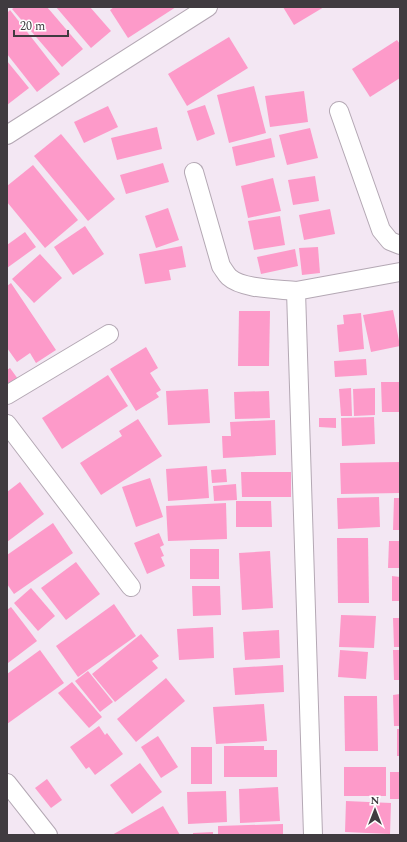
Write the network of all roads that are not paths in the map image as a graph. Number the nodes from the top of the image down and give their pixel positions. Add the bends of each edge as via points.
1 (208, 7) edge
2 (340, 111) dead end
3 (7, 135) edge
4 (194, 172) dead end
5 (400, 245) edge
6 (400, 272) edge
7 (296, 291) junction
8 (109, 334) dead end
9 (7, 395) edge
10 (7, 424) edge
11 (131, 587) dead end
12 (7, 782) edge
13 (48, 835) edge
14 (312, 835) edge

1 - 3 street
2 - 5 street via 381,230 390,241
4 - 7 street via 222,266 229,277 240,284
6 - 7 street
7 - 14 street
8 - 9 street
10 - 11 street
12 - 13 street

